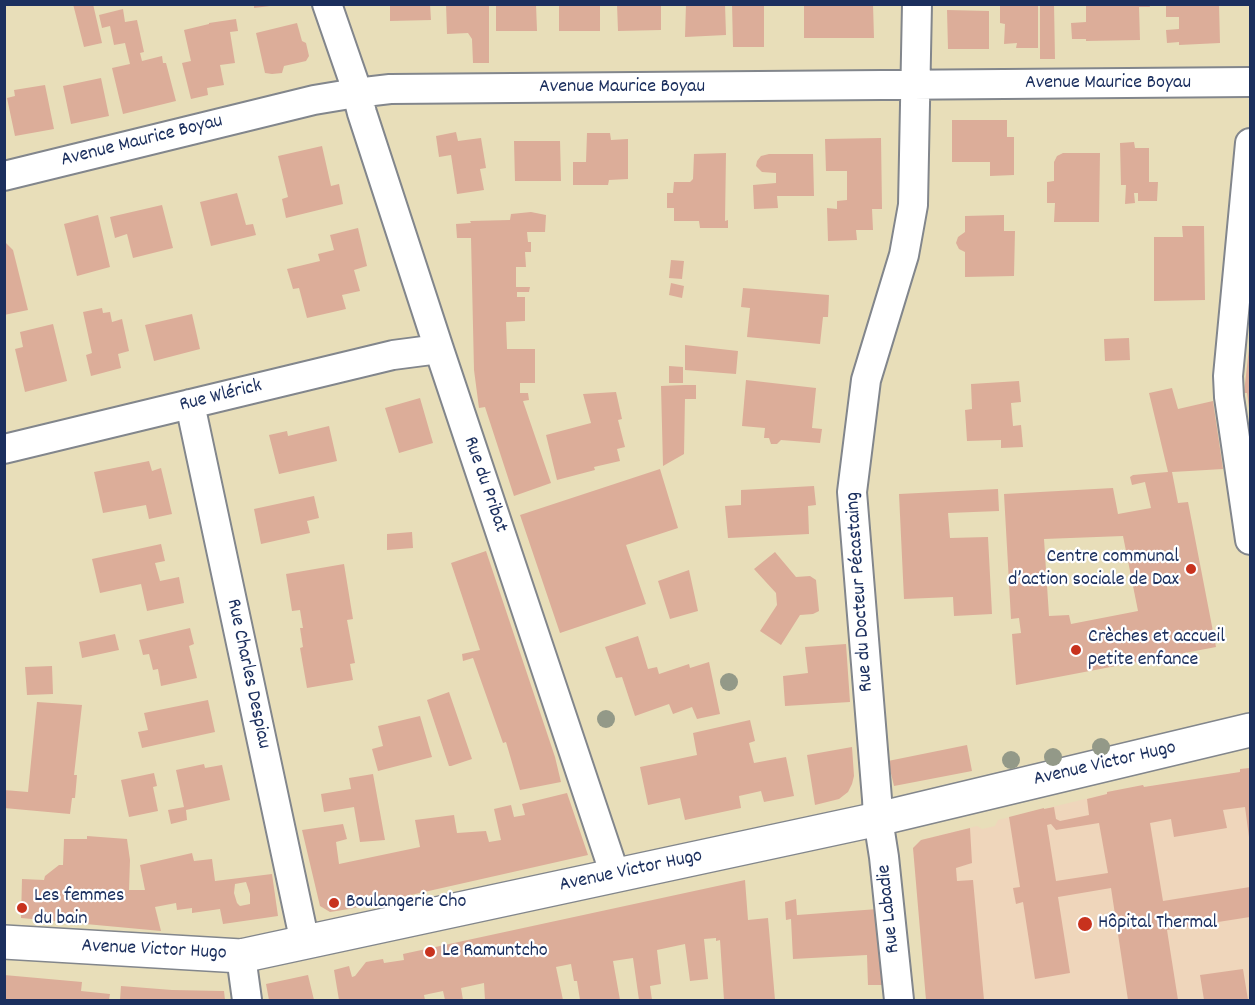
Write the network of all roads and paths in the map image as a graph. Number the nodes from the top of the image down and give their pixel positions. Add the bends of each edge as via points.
1 (327, 4) edge
2 (917, 4) edge
3 (1251, 82) edge
4 (915, 85) junction
5 (356, 93) junction
6 (1251, 142) edge
7 (4, 176) edge
8 (439, 349) junction
9 (190, 404) junction
10 (4, 449) edge
11 (1251, 540) edge
12 (1251, 730) edge
13 (878, 819) junction
14 (615, 875) junction
15 (4, 942) edge
16 (304, 943) junction
17 (241, 956) junction
18 (248, 1000) edge
19 (899, 1000) edge

1 - 5 street, Rue du Pribat
2 - 4 street, Rue du Docteur Pécastaing
3 - 4 street, Avenue Maurice Boyau
4 - 5 street, Avenue Maurice Boyau via 390,89
4 - 13 street, Rue du Docteur Pécastaing via 913,205 904,255 866,380 852,492
5 - 7 street, Avenue Maurice Boyau
5 - 8 street, Rue du Pribat
6 - 11 street via 1228,376
8 - 9 street, Rue Wlérick via 393,355
8 - 14 street, Rue du Pribat
9 - 10 street, Rue Wlérick
9 - 16 street, Rue Charles Despiau
12 - 13 main road, Avenue Victor Hugo
13 - 14 main road, Avenue Victor Hugo
13 - 19 street, Rue Labadie
14 - 16 main road, Avenue Victor Hugo
15 - 17 main road, Avenue Victor Hugo
16 - 17 main road, Avenue Victor Hugo
17 - 18 street

